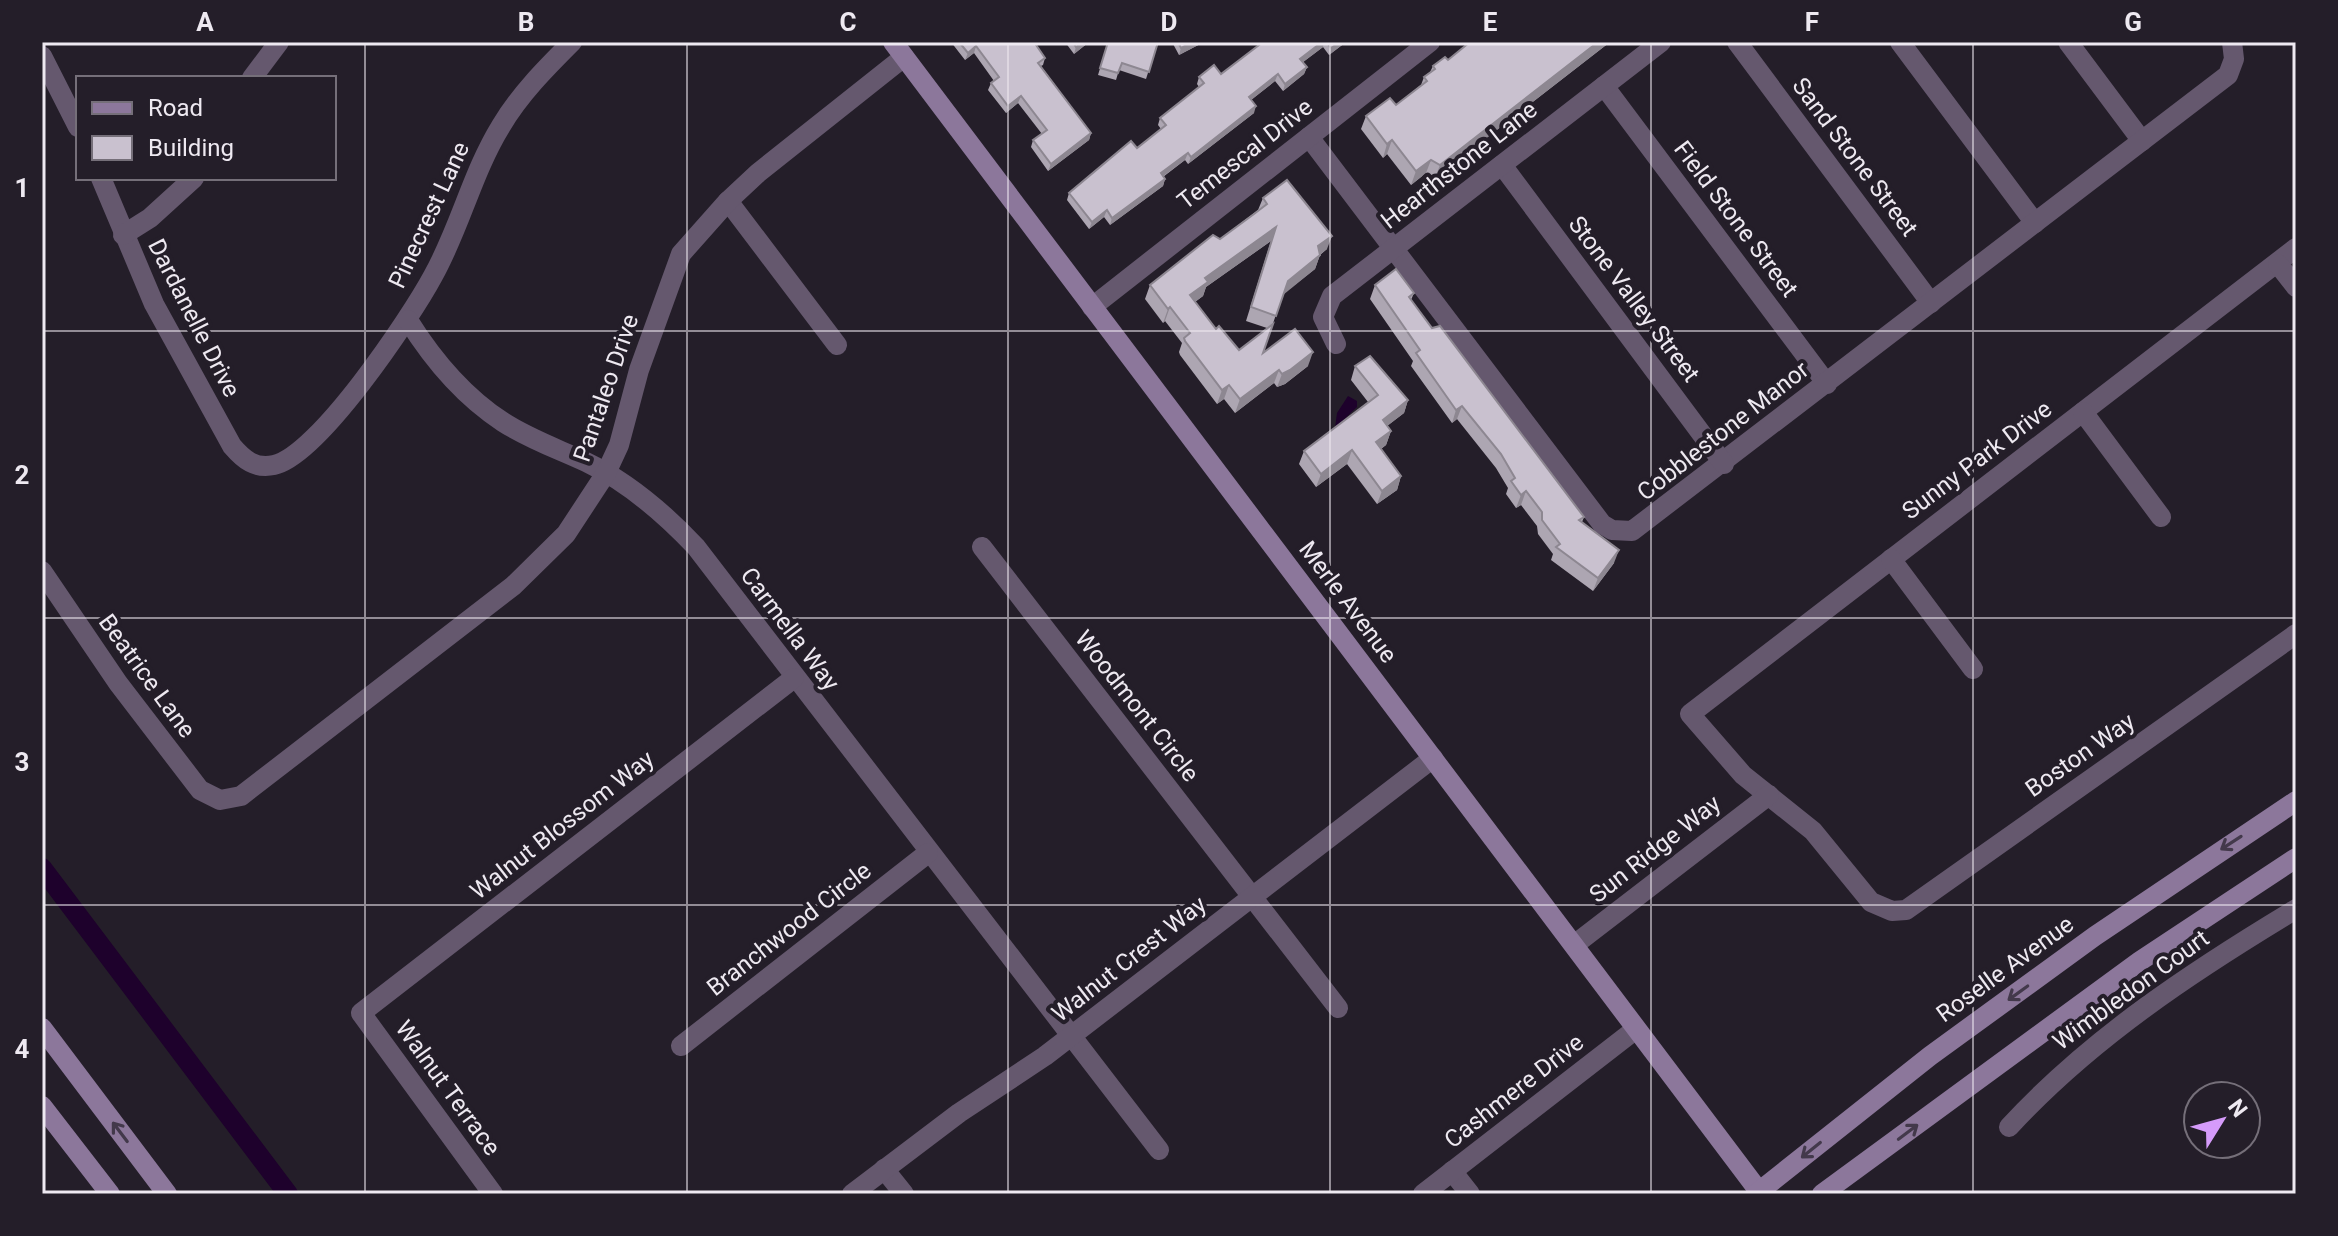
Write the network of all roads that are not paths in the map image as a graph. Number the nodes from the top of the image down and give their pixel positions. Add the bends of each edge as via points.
1 (279, 42) edge
2 (572, 42) edge
3 (1430, 42) edge
4 (1661, 42) edge
5 (1737, 42) edge
6 (1900, 42) edge
7 (2068, 42) edge
8 (2232, 42) edge
9 (898, 50) edge
10 (42, 56) edge
11 (254, 76) edge
12 (1604, 86) junction
13 (76, 123) edge
14 (1309, 137) junction
15 (2142, 141) junction
16 (1502, 165) junction
17 (102, 180) edge
18 (192, 180) edge
19 (728, 201) junction
20 (2035, 223) junction
21 (123, 235) junction
22 (1394, 248) junction
23 (2296, 248) edge
24 (2278, 264) junction
25 (2296, 287) edge
26 (1931, 303) junction
27 (1092, 307) junction
28 (408, 320) junction
29 (1336, 344) dead end
30 (837, 345) dead end
31 (1827, 384) junction
32 (2083, 412) junction
33 (1724, 464) junction
34 (261, 466) joint
35 (606, 473) junction
36 (2161, 517) dead end
37 (982, 547) dead end
38 (1891, 559) junction
39 (42, 571) edge
40 (2296, 634) edge
41 (1973, 669) dead end
42 (794, 678) junction
43 (1433, 758) junction
44 (1769, 795) junction
45 (220, 800) joint
46 (2296, 801) edge
47 (928, 853) junction
48 (2296, 858) edge
49 (1252, 897) junction
50 (2296, 909) edge
51 (1574, 945) junction
52 (1338, 1008) dead end
53 (361, 1013) joint
54 (42, 1028) edge
55 (1636, 1029) junction
56 (1070, 1038) junction
57 (681, 1046) dead end
58 (42, 1106) edge
59 (2009, 1127) dead end
60 (1159, 1150) dead end
61 (884, 1169) junction
62 (1452, 1171) junction
63 (1759, 1193) edge
64 (110, 1194) edge
65 (167, 1194) edge
66 (493, 1194) edge
67 (852, 1194) edge
68 (904, 1194) edge
69 (1423, 1194) edge
70 (1470, 1194) edge
71 (1822, 1194) edge

1 - 11 street
2 - 28 street, Pinecrest Lane via 526,90 501,126 435,274
3 - 14 street, Temescal Drive
4 - 12 street, Hearthstone Lane
5 - 26 street, Sand Stone Street
6 - 20 street
7 - 15 street
8 - 15 street, Cobblestone Manor via 2234,59 2228,75
9 - 19 street, Pantaleo Drive
9 - 27 main road, Merle Avenue
10 - 13 street
12 - 16 street, Hearthstone Lane
12 - 31 street, Field Stone Street
14 - 22 street, Cobblestone Manor
14 - 27 street, Temescal Drive
15 - 20 street, Cobblestone Manor
16 - 22 street, Hearthstone Lane
16 - 33 street, Stone Valley Street
17 - 21 street, Dardanelle Drive
18 - 21 street
19 - 30 street
19 - 35 street, Pantaleo Drive via 681,254
20 - 26 street, Cobblestone Manor
21 - 34 street, Dardanelle Drive via 208,405 243,458
22 - 29 street, Hearthstone Lane via 1326,304 1326,329
22 - 33 street, Cobblestone Manor via 1602,524 1621,532 1641,528
23 - 24 street, Sunny Park Drive
24 - 25 street
24 - 32 street, Sunny Park Drive
26 - 31 street, Cobblestone Manor
27 - 43 main road, Merle Avenue
28 - 34 street, Pinecrest Lane via 324,426 285,461
28 - 35 street, Carmella Way via 443,370 471,398 523,434
31 - 33 street, Cobblestone Manor
32 - 36 street
32 - 38 street, Sunny Park Drive
35 - 42 street, Carmella Way via 675,524
35 - 45 street, Pantaleo Drive via 566,534 513,586 241,796
37 - 49 street, Woodmont Circle
38 - 41 street
38 - 44 street, Sunny Park Drive via 1690,714 1743,775
39 - 45 street, Beatrice Lane via 200,790
40 - 44 street, Boston Way via 1914,906 1892,911 1871,902 1813,831
42 - 47 street, Carmella Way
42 - 53 street, Walnut Blossom Way
43 - 49 street, Walnut Crest Way
43 - 51 main road, Merle Avenue
44 - 51 street, Sun Ridge Way
46 -> 63 main road, Roselle Avenue via 2095,936 1930,1056
47 - 56 street, Carmella Way
47 - 57 street, Branchwood Circle
71 -> 48 main road via 2140,961
49 - 52 street, Woodmont Circle
49 - 56 street, Walnut Crest Way
50 - 59 street, Wimbledon Court via 2198,968 2052,1080
51 - 55 main road, Merle Avenue
53 - 66 street, Walnut Terrace
65 -> 54 main road
55 - 62 street, Cashmere Drive
55 - 63 main road, Merle Avenue
56 - 60 street, Carmella Way
56 - 61 street, Walnut Crest Way
58 - 64 main road
61 - 67 street, Walnut Crest Way
61 - 68 street
62 - 69 street, Cashmere Drive
62 - 70 street

